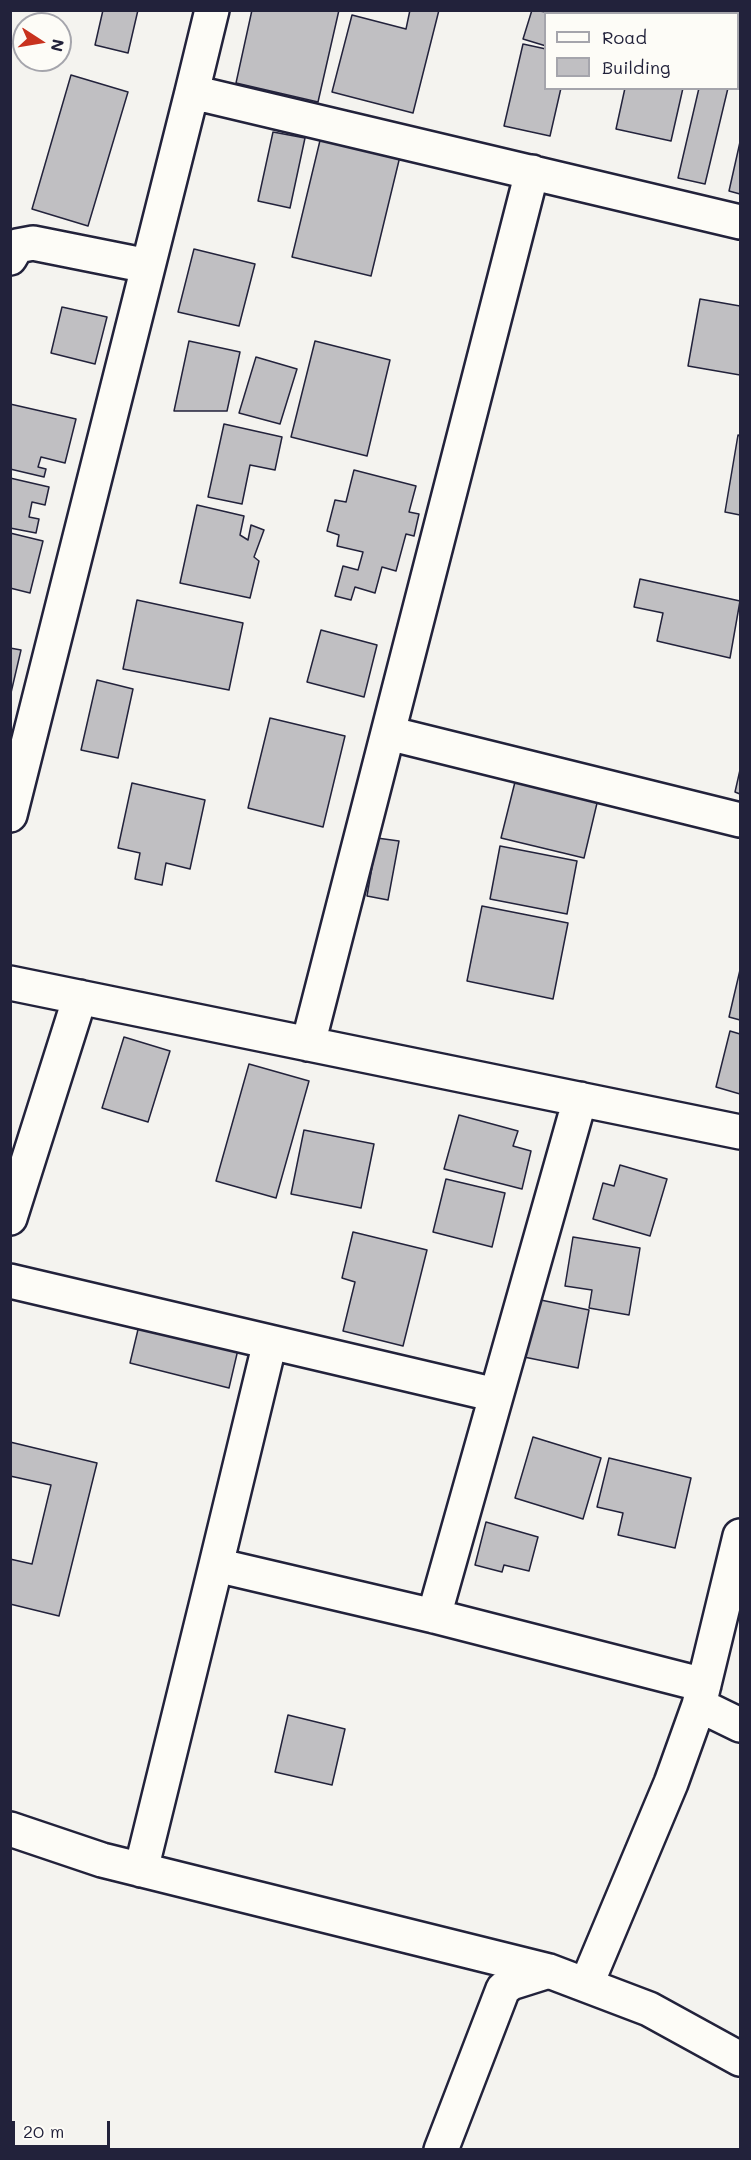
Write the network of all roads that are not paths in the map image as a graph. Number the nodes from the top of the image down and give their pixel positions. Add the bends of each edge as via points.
1 (212, 10) edge
2 (192, 92) junction
3 (532, 172) junction
4 (741, 222) edge
5 (10, 258) edge
6 (148, 266) junction
7 (388, 733) junction
8 (10, 814) edge
9 (741, 820) edge
10 (10, 983) edge
11 (80, 997) junction
12 (308, 1044) junction
13 (580, 1099) junction
14 (741, 1132) edge
15 (10, 1218) edge
16 (10, 1281) edge
17 (270, 1342) junction
18 (496, 1395) junction
19 (741, 1536) edge
20 (216, 1565) junction
21 (434, 1616) junction
22 (701, 1695) junction
23 (741, 1725) edge
24 (10, 1829) edge
25 (141, 1870) junction
26 (549, 1971) junction
27 (586, 1983) junction
28 (741, 2059) edge
29 (441, 2150) edge

1 - 2 street
2 - 3 street
2 - 6 street
3 - 4 street
3 - 7 street
5 - 6 street via 17,246 33,243
6 - 8 street
7 - 9 street
7 - 12 street
10 - 11 street
11 - 12 street
11 - 15 street
12 - 13 street
13 - 14 street
13 - 18 street
16 - 17 street
17 - 18 street
17 - 20 street
18 - 21 street
19 - 22 street
20 - 21 street
20 - 25 street
21 - 22 street
22 - 23 street
22 - 27 street via 671,1783
24 - 25 street
25 - 26 street
26 - 27 street
26 - 29 street via 503,1989
27 - 28 street via 649,2008

